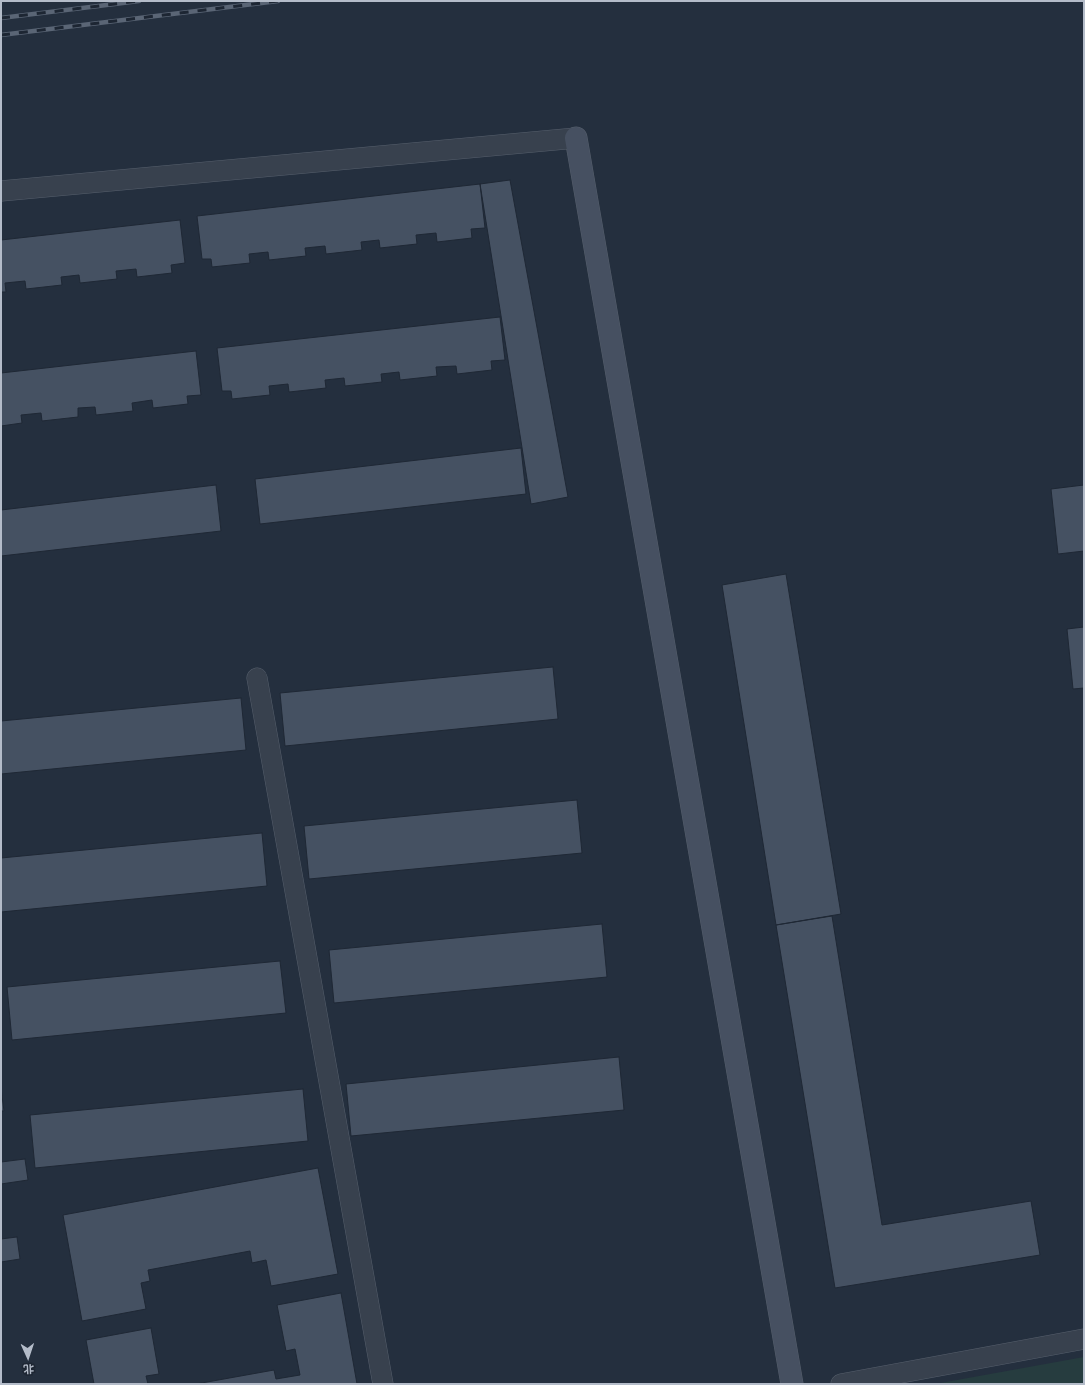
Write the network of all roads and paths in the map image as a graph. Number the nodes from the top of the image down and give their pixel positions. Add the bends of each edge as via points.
1 (576, 138) joint
2 (1, 191) edge
3 (257, 678) dead end
4 (1084, 1339) edge
5 (383, 1384) edge
6 (792, 1384) edge
7 (841, 1384) edge

1 - 2 street
1 - 6 street
3 - 5 street
4 - 7 street

